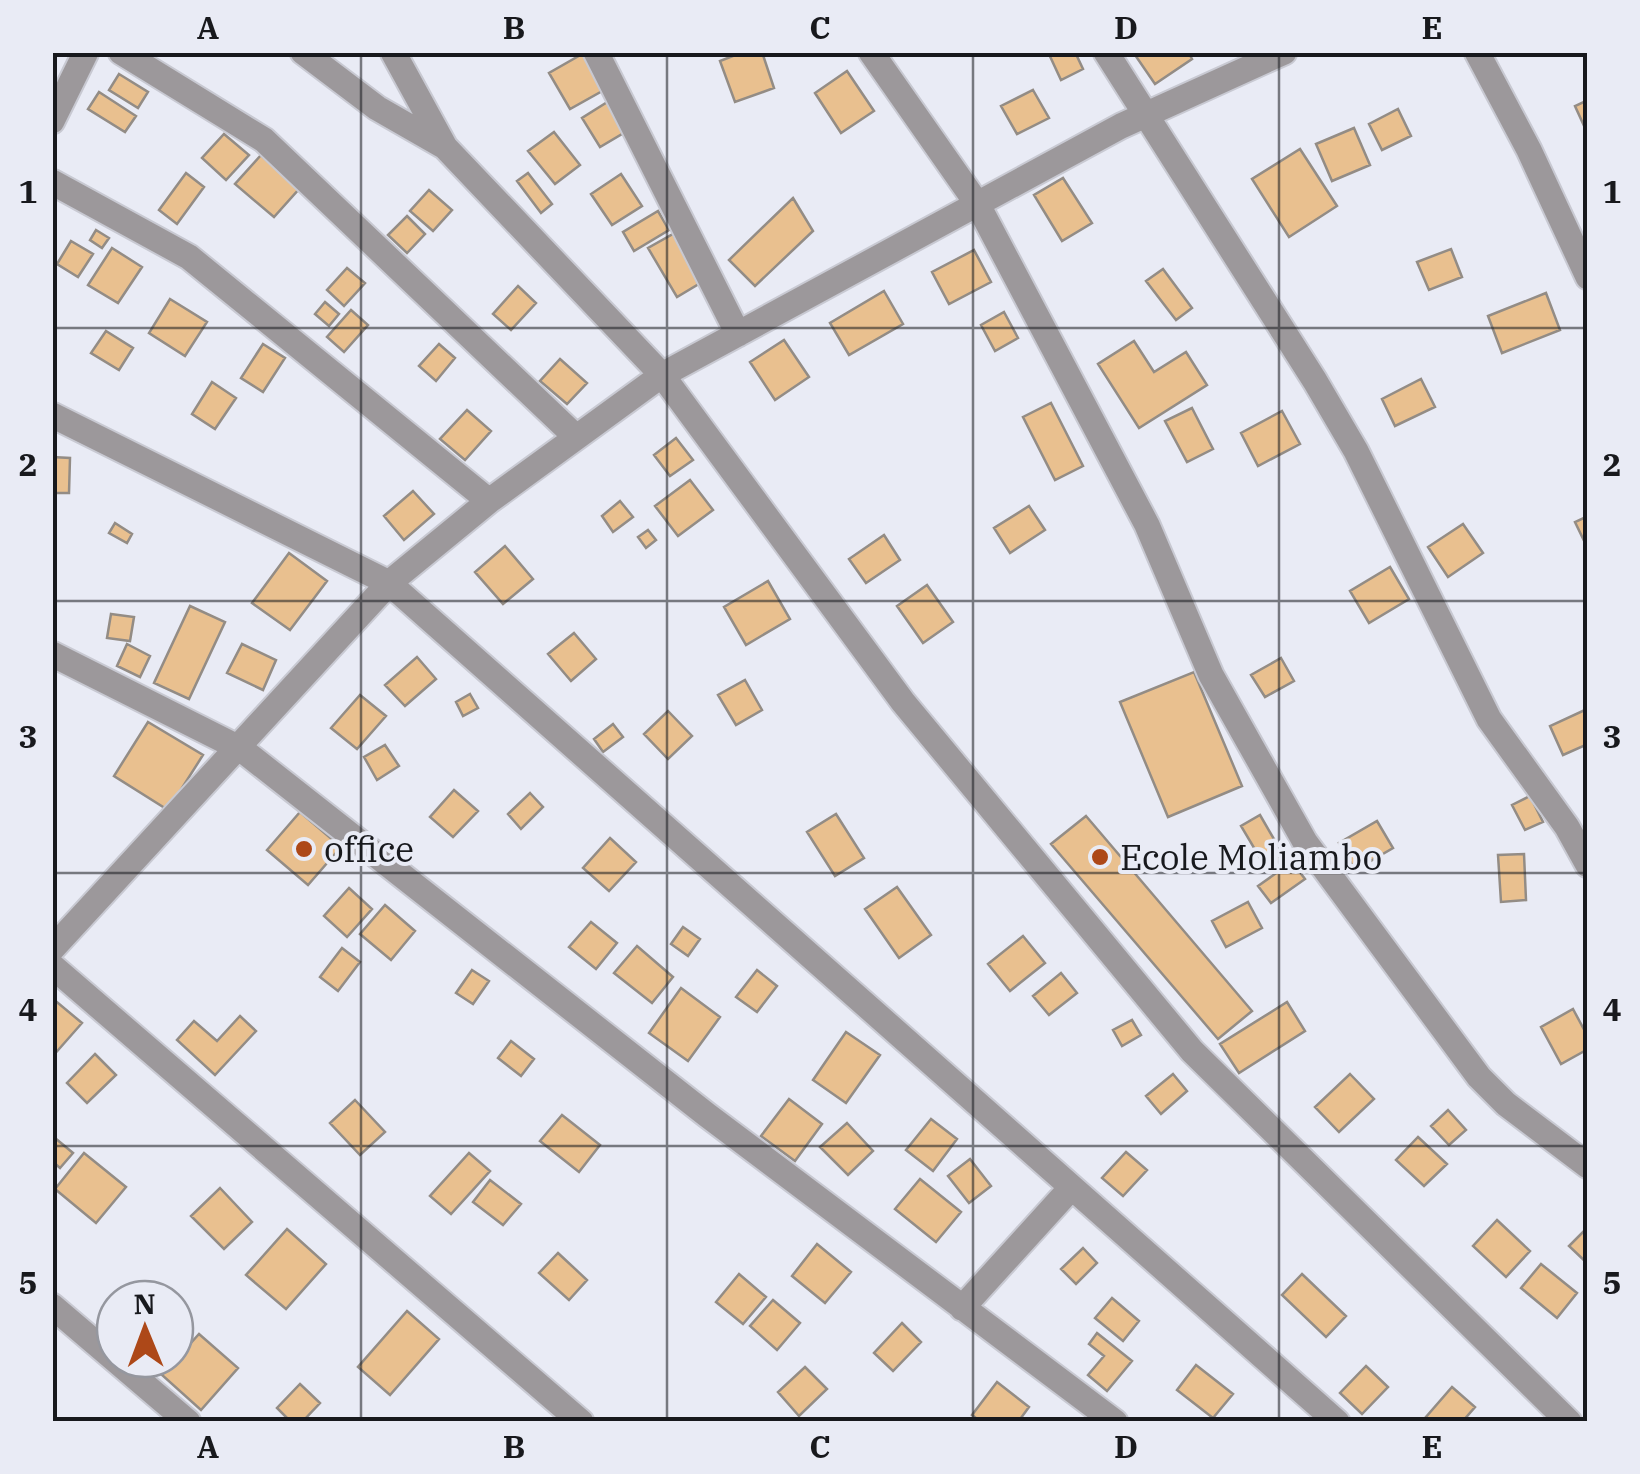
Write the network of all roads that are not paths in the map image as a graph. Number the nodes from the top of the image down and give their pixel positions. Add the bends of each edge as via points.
1 (86, 52) edge
2 (121, 52) edge
3 (303, 52) edge
4 (393, 52) edge
5 (596, 52) edge
6 (871, 52) edge
7 (1106, 52) edge
8 (1284, 52) edge
9 (1476, 52) edge
10 (1145, 118) junction
11 (52, 121) edge
12 (445, 147) junction
13 (52, 182) edge
14 (978, 205) junction
15 (1588, 277) edge
16 (738, 334) junction
17 (662, 375) junction
18 (52, 415) edge
19 (576, 438) junction
20 (489, 501) junction
21 (389, 583) junction
22 (52, 654) edge
23 (241, 749) junction
24 (1588, 865) edge
25 (52, 949) edge
26 (52, 966) edge
27 (1588, 1166) edge
28 (1071, 1188) junction
29 (52, 1306) edge
30 (962, 1308) junction
31 (188, 1422) edge
32 (581, 1422) edge
33 (1115, 1422) edge
34 (1337, 1422) edge
35 (1570, 1422) edge

1 - 11 street
2 - 19 street via 264,140
3 - 12 street via 377,108
4 - 12 street
5 - 16 street
6 - 14 street
7 - 10 street
8 - 10 street
9 - 15 street
10 - 14 street
10 - 24 street via 1356,450 1489,719
12 - 17 street
13 - 20 street via 189,257
14 - 16 street
14 - 27 street via 1147,526 1211,674 1306,842 1479,1077
16 - 17 street
17 - 19 street
17 - 35 street via 903,702 1192,1051
18 - 21 street
19 - 20 street
20 - 21 street
21 - 23 street
21 - 28 street
22 - 23 street
23 - 25 street
23 - 30 street
26 - 32 street
28 - 30 street
28 - 34 street
29 - 31 street
30 - 33 street

